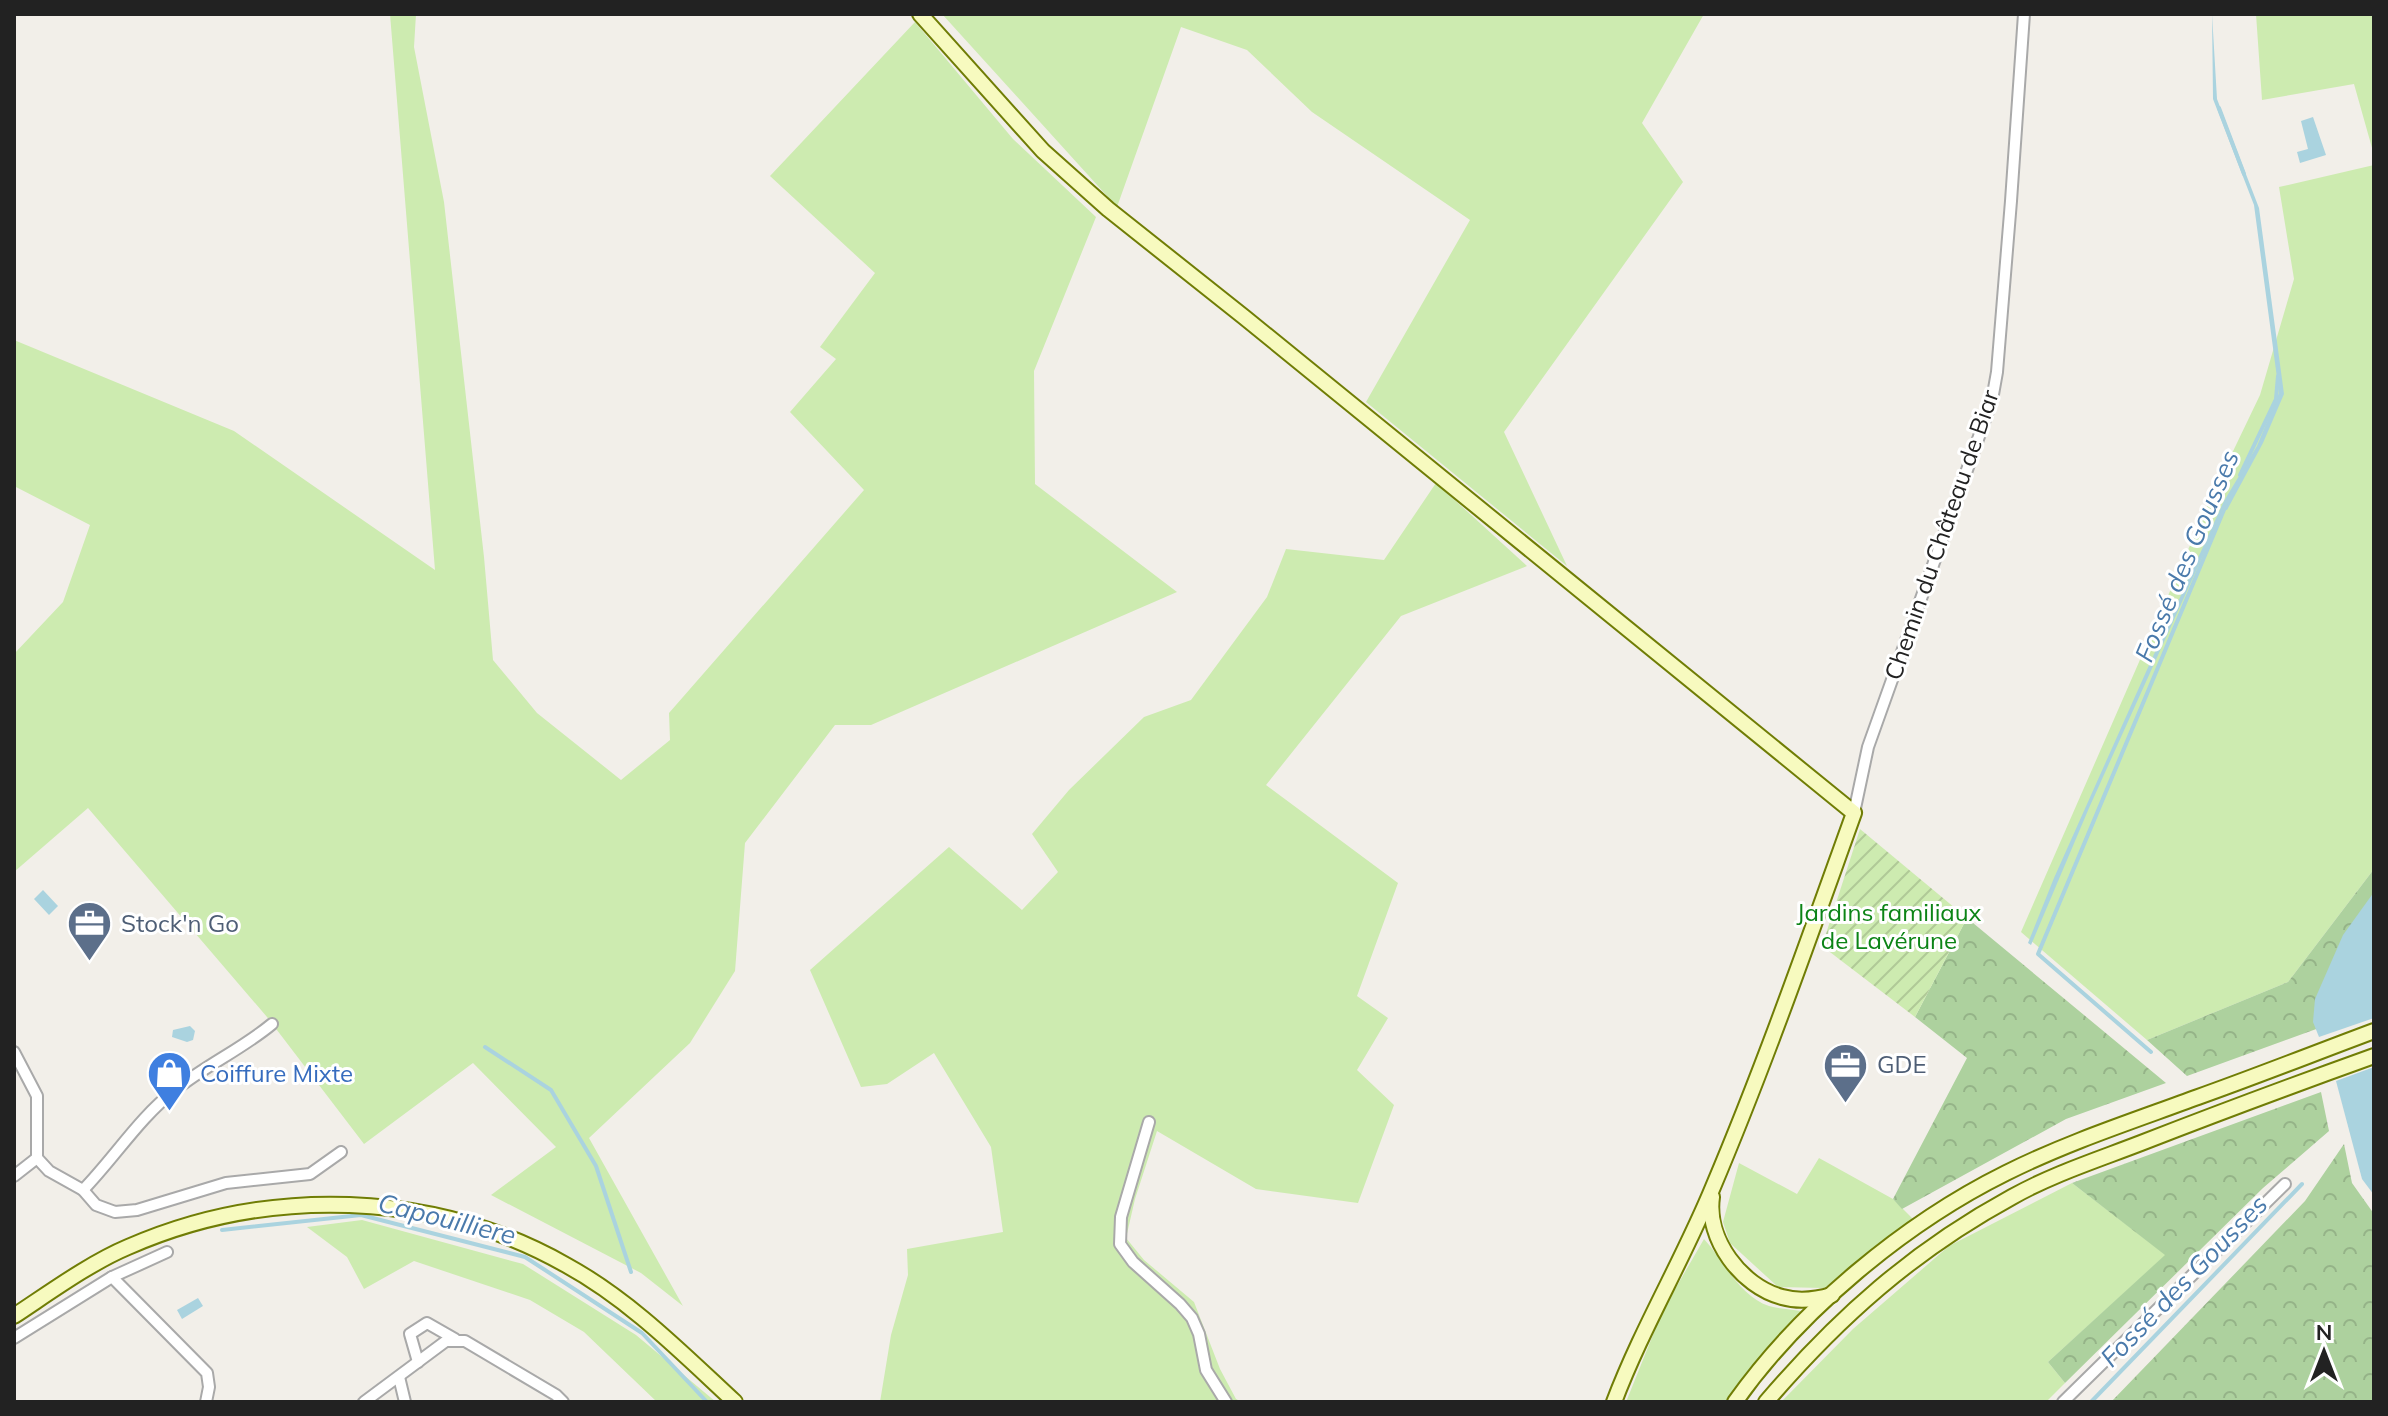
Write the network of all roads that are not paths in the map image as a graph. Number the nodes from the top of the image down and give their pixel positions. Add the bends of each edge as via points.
1 (920, 14) edge
2 (2024, 14) edge
3 (1854, 813) junction
4 (272, 1024) dead end
5 (2374, 1031) edge
6 (14, 1052) edge
7 (2374, 1056) edge
8 (1149, 1122) dead end
9 (341, 1152) dead end
10 (37, 1158) junction
11 (14, 1176) edge
12 (2285, 1184) dead end
13 (83, 1190) junction
14 (1713, 1190) junction
15 (1711, 1224) junction
16 (1690, 1237) junction
17 (167, 1252) dead end
18 (112, 1277) junction
19 (1832, 1295) junction
20 (14, 1316) edge
21 (14, 1338) edge
22 (455, 1339) junction
23 (418, 1362) junction
24 (399, 1377) junction
25 (206, 1402) edge
26 (364, 1402) edge
27 (405, 1402) edge
28 (563, 1402) edge
29 (735, 1402) edge
30 (1226, 1402) edge
31 (1614, 1402) edge
32 (1735, 1402) edge
33 (1766, 1402) edge
34 (2063, 1402) edge

1 - 3 main road via 1043,151 1108,209
2 - 3 street, Chemin du Château de Biar via 1992,400 1868,747
3 - 14 main road
4 - 13 street via 147,1114
5 - 19 main road via 2004,1174 1918,1226
6 - 10 street via 37,1096
7 - 33 main road via 2064,1171 2012,1197 1877,1288
8 - 30 street via 1121,1217 1120,1244 1192,1318 1206,1370
9 - 13 street via 310,1174 226,1183 127,1212 106,1211
10 - 11 street
10 - 13 street
12 - 34 street
14 - 15 main road
14 - 16 main road
15 - 16 main road
15 - 19 main road via 1734,1263 1756,1284 1795,1300
16 - 31 main road
17 - 18 street
18 - 21 street
18 - 25 street via 207,1373
19 - 32 main road
20 - 29 main road via 126,1247 226,1214 381,1205 495,1233 567,1265 649,1322
22 - 23 street
22 - 23 street via 427,1323 410,1334
22 - 28 street via 474,1345
23 - 24 street
24 - 26 street
24 - 27 street

